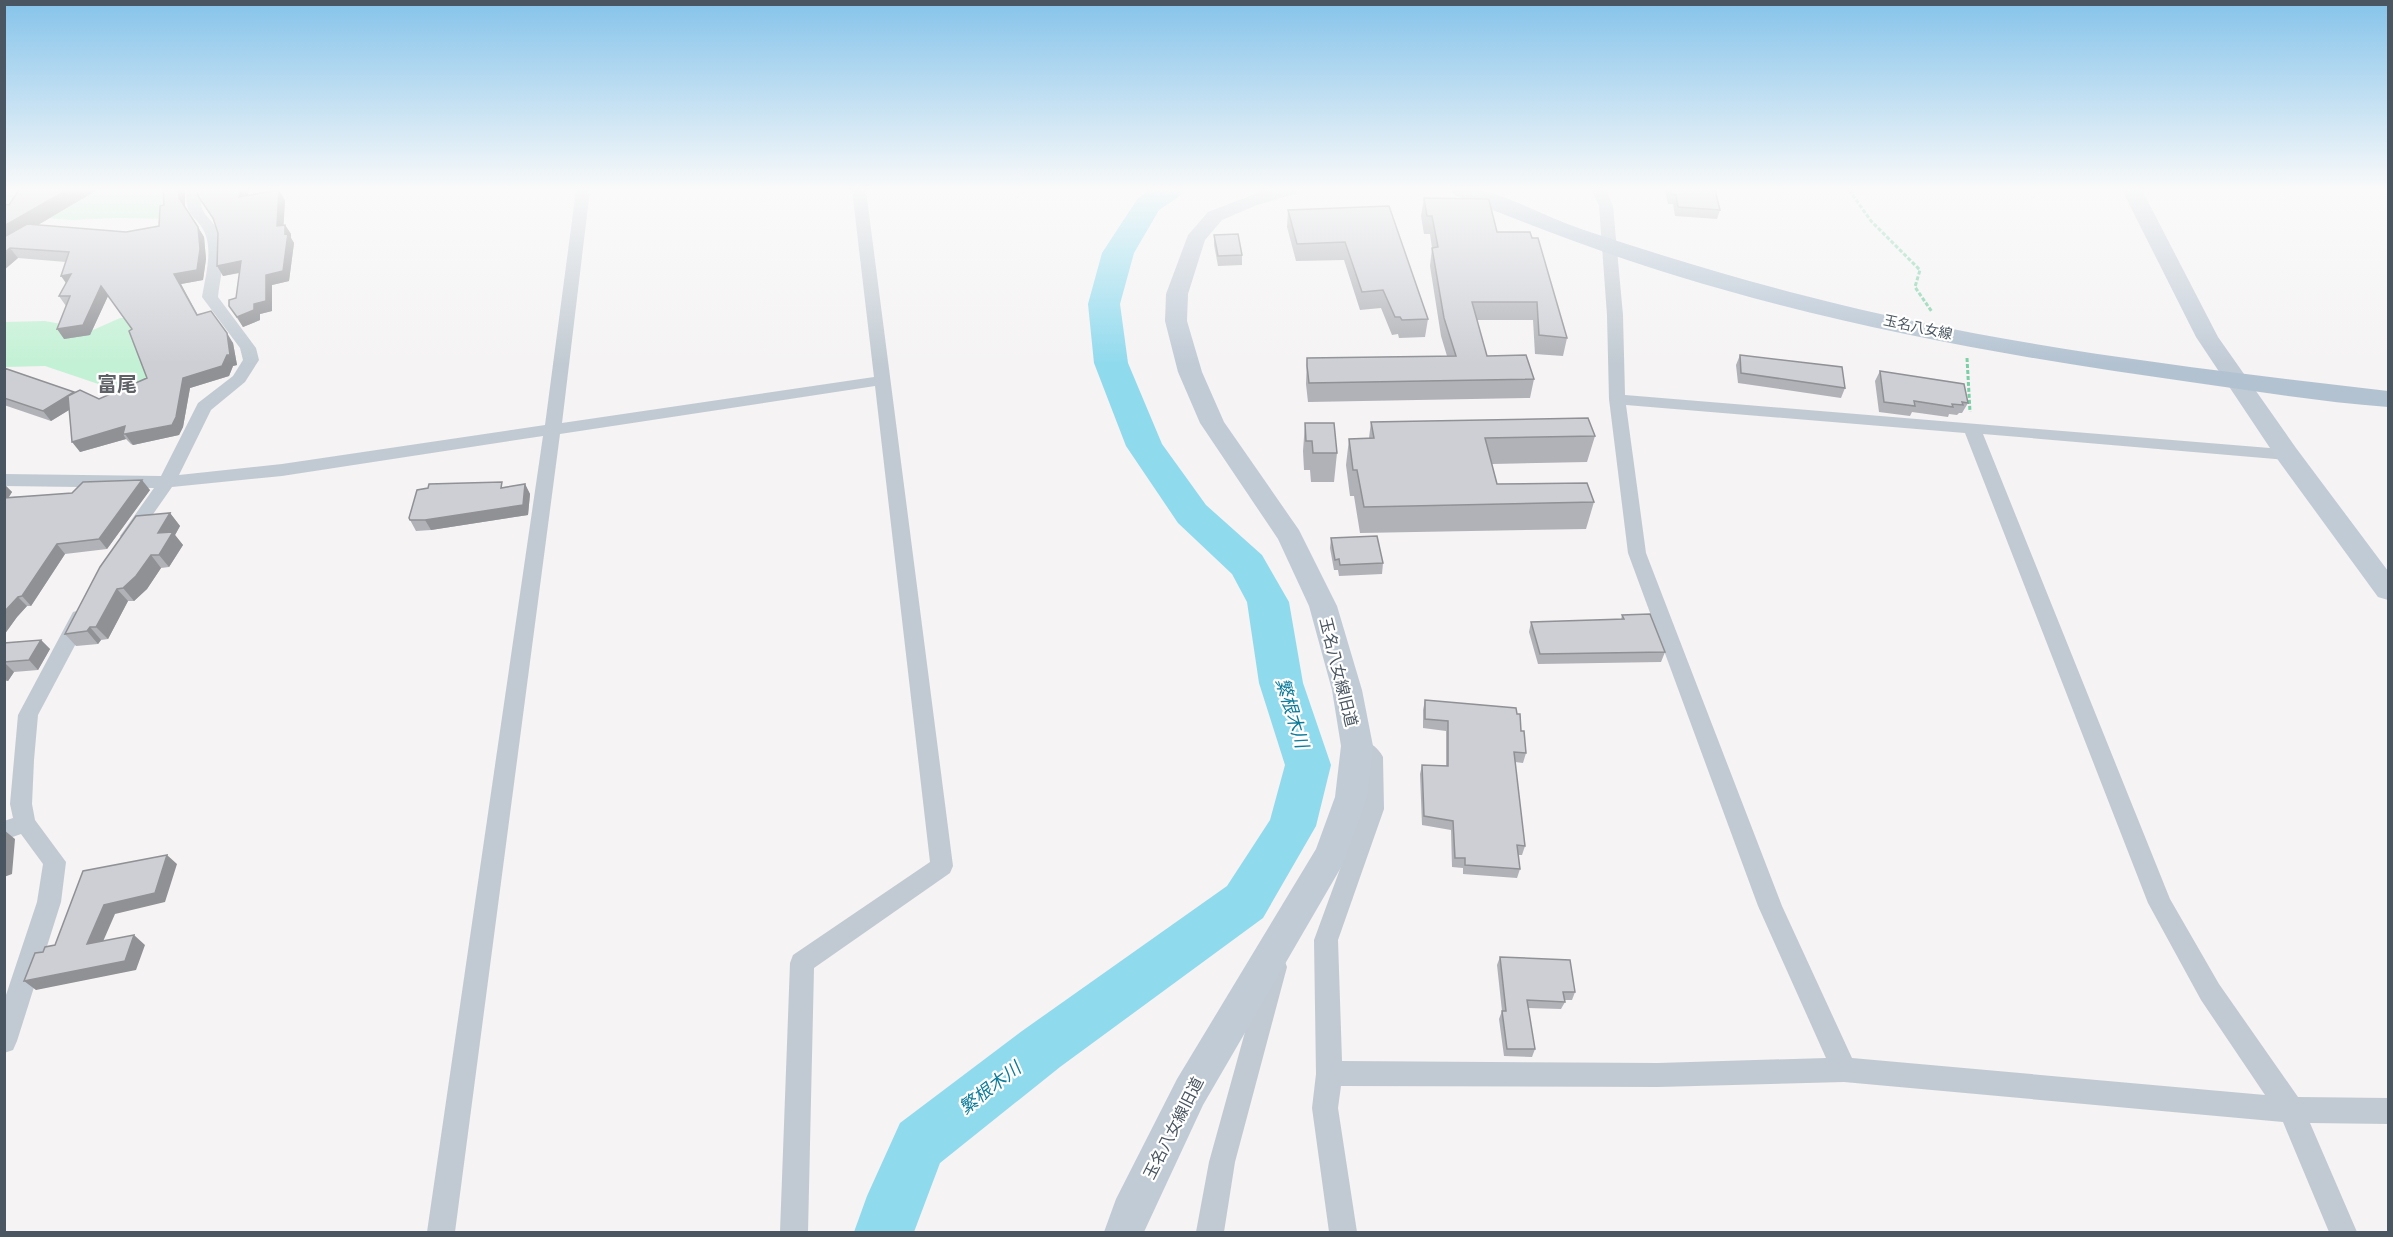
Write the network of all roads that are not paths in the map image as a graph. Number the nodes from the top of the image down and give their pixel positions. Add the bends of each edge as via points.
1 (215, 248) edge
2 (576, 248) edge
3 (867, 248) edge
4 (1192, 248) edge
5 (1610, 248) joint
6 (2161, 248) edge
7 (884, 380) junction
8 (2238, 382) junction
9 (1617, 399) junction
10 (2388, 399) edge
11 (1972, 428) junction
12 (552, 429) junction
13 (2287, 454) junction
14 (4, 480) edge
15 (167, 482) junction
16 (121, 547) edge
17 (2388, 590) edge
18 (87, 604) edge
19 (1357, 746) junction
20 (15, 827) edge
21 (1284, 936) junction
22 (4, 1041) edge
23 (1844, 1070) junction
24 (1329, 1074) junction
25 (2291, 1110) junction
26 (2388, 1111) edge
27 (441, 1233) edge
28 (794, 1233) edge
29 (1124, 1233) edge
30 (1210, 1233) edge
31 (1343, 1233) edge
32 (2343, 1233) edge

1 - 15 street via 210,297 248,348 252,360 239,379 204,407
2 - 12 street
3 - 7 street
4 - 19 street, 玉名八女線旧道 via 1177,294 1176,321 1190,372 1212,423 1290,537 1323,606 1347,690
5 - 8 main road, 玉名八女線 via 1724,282 1946,334
5 - 9 street
6 - 8 street via 2207,337
7 - 12 street
7 - 28 street via 942,866 802,963
8 - 10 main road, 玉名八女線
8 - 13 street
9 - 11 street
9 - 23 street via 1637,553 1770,906
11 - 13 street
11 - 25 street via 2160,903 2210,992
12 - 15 street via 282,470
12 - 27 street
13 - 17 street
14 - 15 street
15 - 16 street
18 - 20 street via 28,715 21,804
19 - 21 street, 玉名八女線旧道 via 1351,797 1331,854
19 - 24 street via 1372,757 1373,809 1326,939
20 - 22 street via 55,862 49,902
21 - 29 street, 玉名八女線旧道 via 1190,1092 1130,1213
21 - 30 street via 1222,1162
23 - 24 street via 1658,1075
23 - 25 street
24 - 31 street via 1325,1108
25 - 26 street
25 - 32 street

